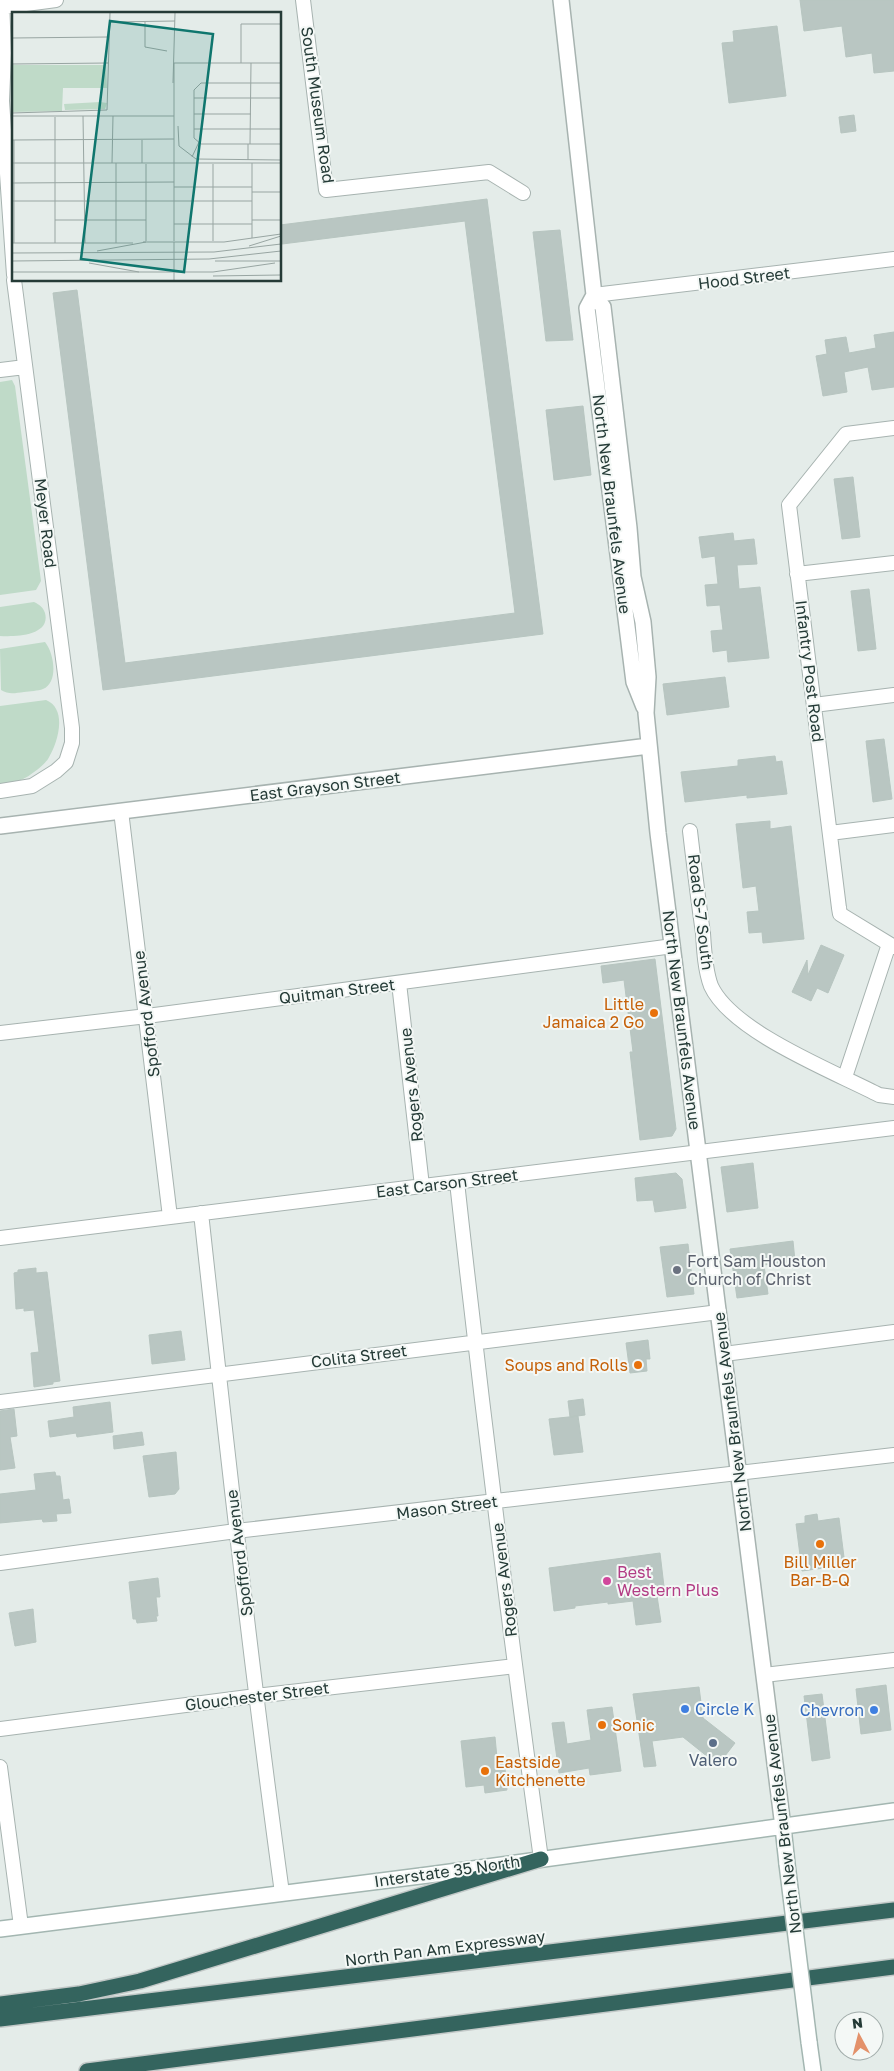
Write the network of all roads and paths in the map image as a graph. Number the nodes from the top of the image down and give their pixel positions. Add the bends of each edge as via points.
1 (56, 0) edge
2 (303, 0) edge
3 (561, 0) edge
4 (3, 3) edge
5 (2, 136) edge
6 (523, 193) dead end
7 (12, 252) edge
8 (894, 260) edge
9 (14, 281) edge
10 (594, 295) junction
11 (25, 367) junction
12 (0, 370) edge
13 (894, 428) edge
14 (894, 563) edge
15 (798, 574) junction
16 (894, 696) edge
17 (814, 705) junction
18 (649, 746) junction
19 (0, 791) edge
20 (121, 811) junction
21 (0, 826) edge
22 (894, 826) edge
23 (690, 831) dead end
24 (830, 833) junction
25 (673, 946) junction
26 (892, 946) edge
27 (399, 983) junction
28 (147, 1016) junction
29 (0, 1033) edge
30 (845, 1078) junction
31 (894, 1097) edge
32 (894, 1128) edge
33 (699, 1152) junction
34 (457, 1182) junction
35 (422, 1186) junction
36 (201, 1213) junction
37 (170, 1217) junction
38 (0, 1238) edge
39 (719, 1312) junction
40 (894, 1332) edge
41 (474, 1341) junction
42 (724, 1354) junction
43 (218, 1374) junction
44 (0, 1402) edge
45 (894, 1455) edge
46 (738, 1472) junction
47 (494, 1501) junction
48 (236, 1531) junction
49 (0, 1564) edge
50 (894, 1660) edge
51 (514, 1666) junction
52 (764, 1675) junction
53 (256, 1696) junction
54 (0, 1729) edge
55 (0, 1767) edge
56 (894, 1811) edge
57 (783, 1827) junction
58 (541, 1859) junction
59 (282, 1893) junction
60 (894, 1910) edge
61 (21, 1926) junction
62 (0, 1929) edge
63 (894, 1969) edge
64 (0, 2004) edge
65 (0, 2019) edge
66 (87, 2071) edge
67 (813, 2071) edge

1 - 4 street
2 - 6 street, South Museum Road via 326,190 489,172
3 - 10 street, North New Braunfels Avenue
4 - 5 street
5 - 7 street
8 - 10 street, Hood Street
9 - 11 street, Meyer Road
10 - 18 street, North New Braunfels Avenue via 587,308 634,682 646,713
11 - 12 street
11 - 19 street, Meyer Road via 72,743 63,765 32,786
13 - 15 street, Infantry Post Road via 846,434 789,505
14 - 15 street
15 - 17 street, Infantry Post Road
16 - 17 street
17 - 24 street, Infantry Post Road
18 - 20 street, East Grayson Street
18 - 25 street, North New Braunfels Avenue
20 - 21 street, East Grayson Street
20 - 28 street, Spofford Avenue
22 - 24 street
23 - 30 street, Road S-7 South via 706,962 711,985 718,997 749,1026 780,1046
24 - 26 street, Infantry Post Road via 840,914
25 - 27 street, Quitman Street
25 - 33 street, North New Braunfels Avenue
26 - 30 street
27 - 28 street, Quitman Street
27 - 35 street, Rogers Avenue
28 - 29 street, Quitman Street
28 - 37 street, Spofford Avenue
30 - 31 street, Road S-7 South via 879,1095
32 - 33 street, East Carson Street
33 - 34 street, East Carson Street
33 - 39 street, North New Braunfels Avenue
34 - 35 street, East Carson Street
34 - 41 street, Rogers Avenue
35 - 36 street, East Carson Street
36 - 37 street, East Carson Street
36 - 43 street, Spofford Avenue
37 - 38 street, East Carson Street
39 - 41 street, Colita Street
39 - 42 street, North New Braunfels Avenue
40 - 42 street
41 - 43 street, Colita Street
41 - 47 street, Rogers Avenue
42 - 46 street, North New Braunfels Avenue
43 - 44 street, Colita Street
43 - 48 street, Spofford Avenue
45 - 46 street, Mason Street
46 - 47 street, Mason Street
46 - 52 street, North New Braunfels Avenue
47 - 48 street, Mason Street
47 - 51 street, Rogers Avenue
48 - 49 street, Mason Street
48 - 53 street, Spofford Avenue
50 - 52 street
51 - 53 street, Glouchester Street
51 - 58 street, Rogers Avenue
52 - 57 street, North New Braunfels Avenue
53 - 54 street, Glouchester Street
53 - 59 street, Spofford Avenue
55 - 61 street
56 - 57 street, Interstate 35 North
57 - 58 street, Interstate 35 North
57 - 67 street, North New Braunfels Avenue, bridge
58 - 59 street, Interstate 35 North
58 - 64 highway via 140,1981 79,1994
59 - 61 street, Interstate 35 North
60 - 65 highway, North Pan Am Expressway
61 - 62 street, Interstate 35 North
63 - 66 highway

